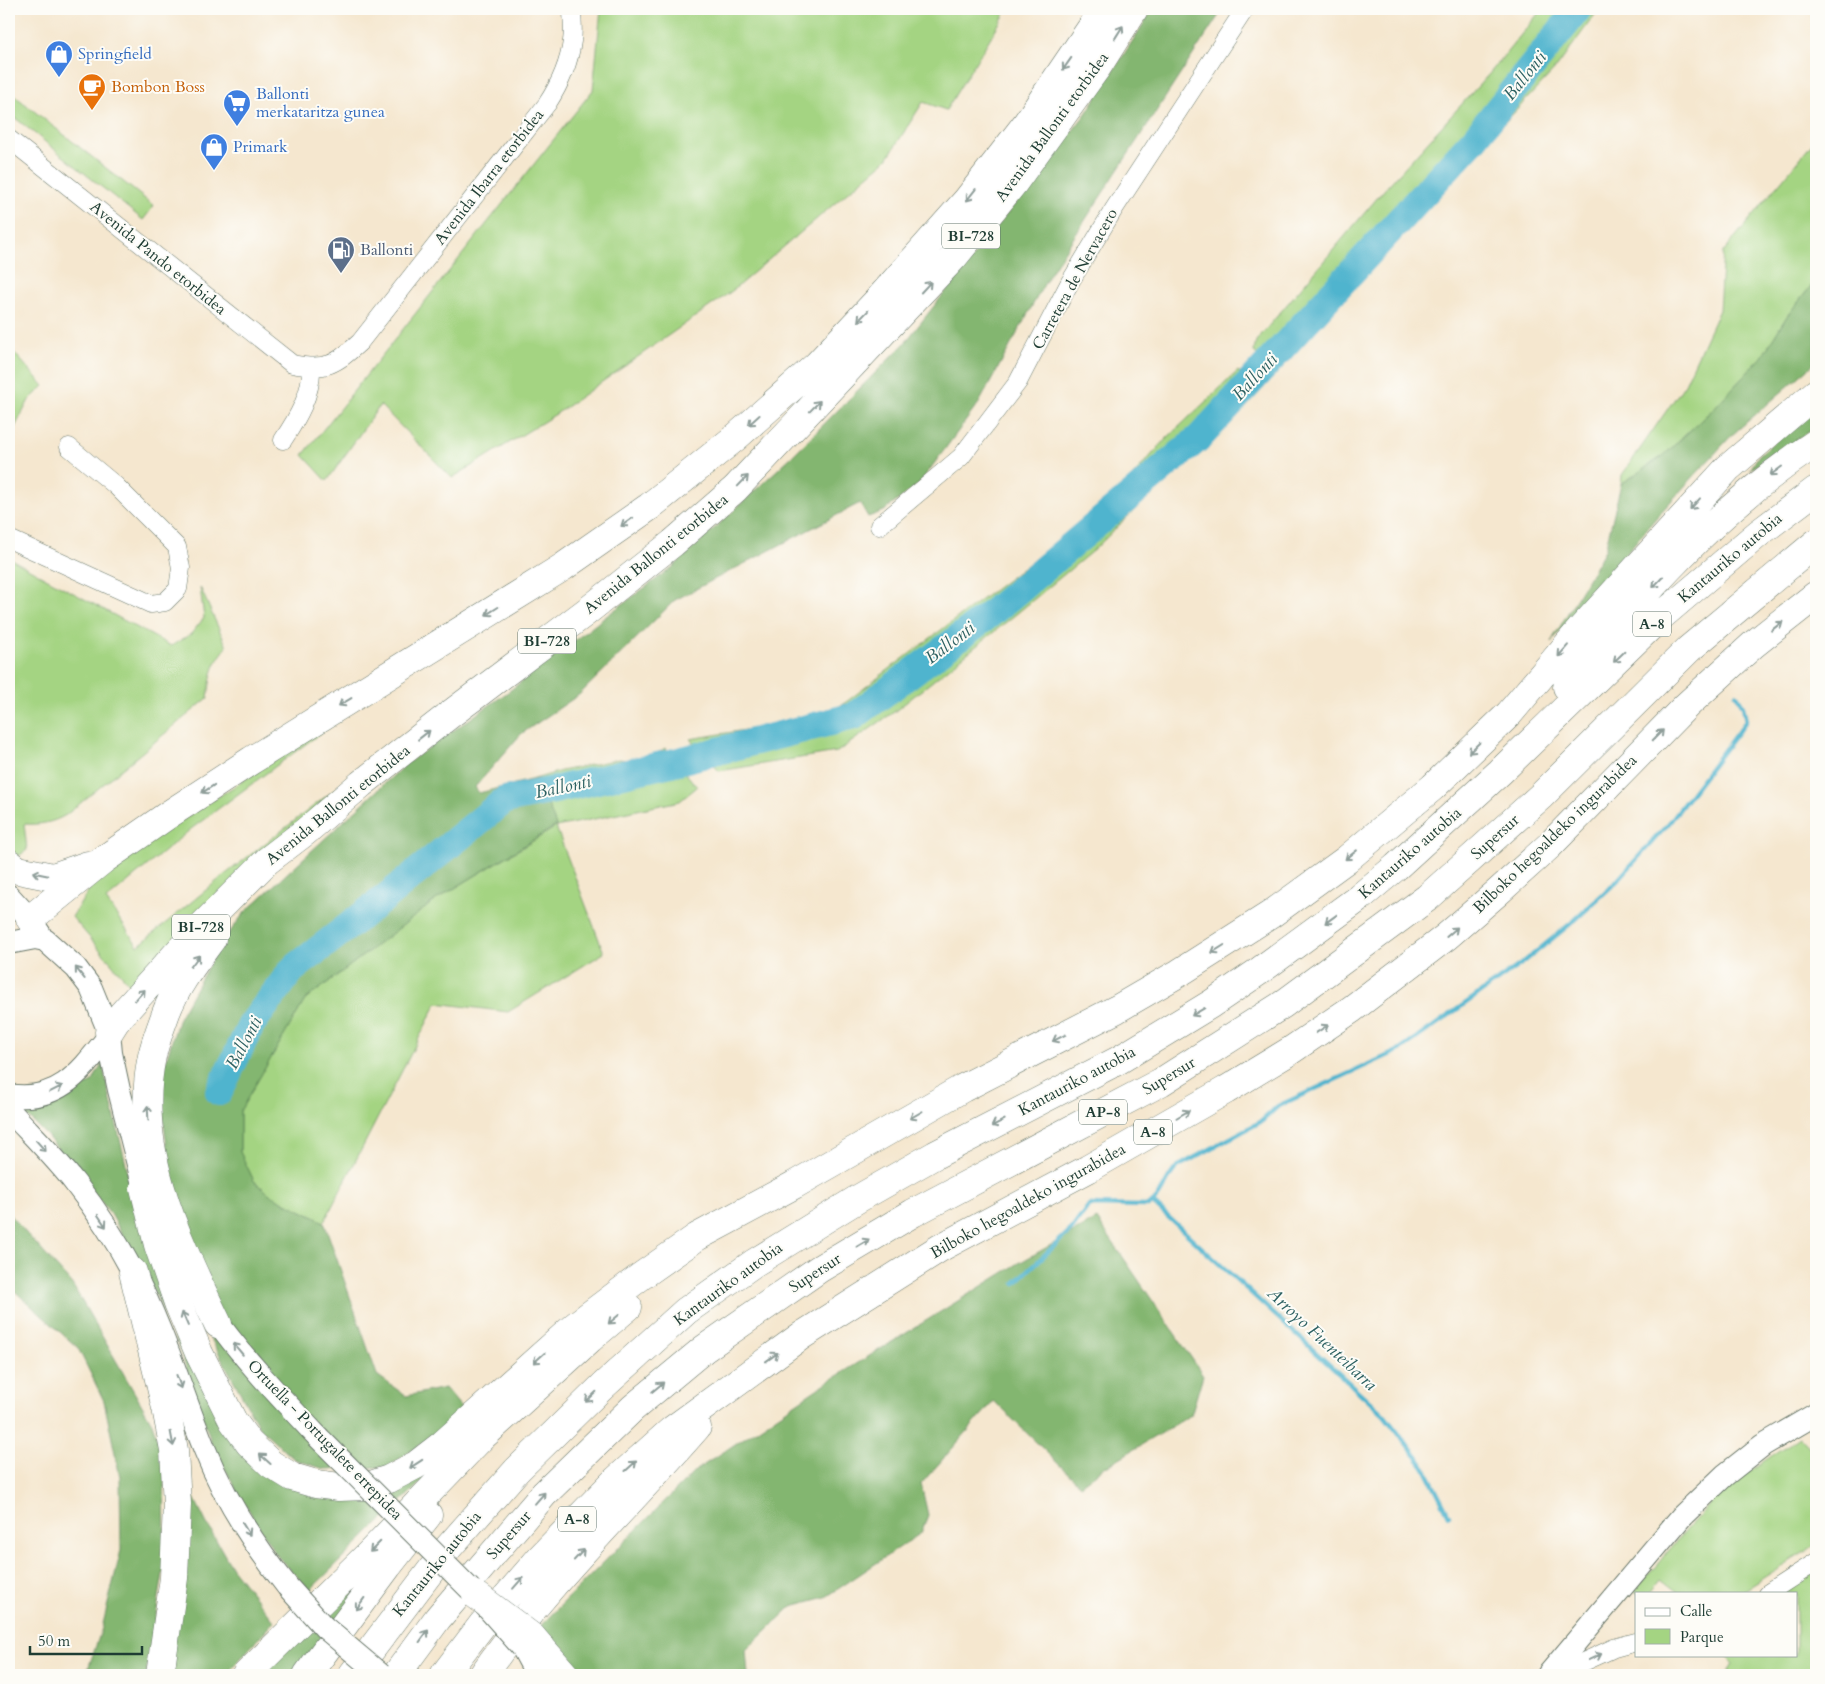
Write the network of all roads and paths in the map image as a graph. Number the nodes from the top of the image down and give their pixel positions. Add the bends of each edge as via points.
1 (572, 9) edge
2 (1104, 9) edge
3 (1134, 9) edge
4 (1245, 9) edge
5 (9, 139) edge
6 (312, 368) junction
7 (1816, 371) edge
8 (1816, 393) edge
9 (283, 440) dead end
10 (1816, 443) edge
11 (69, 447) dead end
12 (1728, 468) junction
13 (1816, 490) edge
14 (879, 526) dead end
15 (9, 539) edge
16 (1816, 544) edge
17 (1816, 595) edge
18 (1500, 772) junction
19 (305, 832) junction
20 (103, 860) junction
21 (9, 863) edge
22 (9, 896) edge
23 (38, 930) junction
24 (9, 939) edge
25 (9, 943) edge
26 (109, 1034) junction
27 (9, 1095) edge
28 (9, 1110) edge
29 (794, 1185) junction
30 (144, 1188) junction
31 (133, 1272) junction
32 (218, 1324) junction
33 (548, 1378) junction
34 (733, 1386) junction
35 (1816, 1414) edge
36 (1816, 1562) edge
37 (1770, 1592) edge
38 (476, 1594) joint
39 (527, 1642) junction
40 (1635, 1642) edge
41 (160, 1675) edge
42 (246, 1675) edge
43 (307, 1675) edge
44 (352, 1675) edge
45 (381, 1675) edge
46 (396, 1675) edge
47 (444, 1675) edge
48 (483, 1675) edge
49 (537, 1675) edge
50 (566, 1675) edge
51 (1548, 1675) edge
52 (1556, 1675) edge

1 - 6 street, Avenida Ibarra etorbidea via 572,40 566,68 547,104 360,342 342,359
2 -> 20 main road, Avenida Ballonti etorbidea / BI-728 via 1026,124 967,200 817,365 736,437 649,507 563,567 252,760
19 -> 3 main road, Avenida Ballonti etorbidea / BI-728 via 361,784 673,543 735,489 954,257 1013,184 1098,66
4 - 14 street, Carretera de Nervacero via 1114,208 1070,282 1018,382 961,457
5 - 6 street, Avenida Pando etorbidea via 282,357 292,364
6 - 9 street via 312,378 297,418
7 - 12 main road via 1738,445
8 - 12 main road
10 -> 18 main road via 1774,472 1678,560 1600,646
11 - 15 street via 116,486 177,547 181,568 178,589 164,602 151,604
12 -> 29 main road via 1580,630 1509,714 1433,787 1347,859 1270,915 1171,978 963,1088
13 -> 18 main road, Kantauriko autobia / A-8 via 1759,532 1659,618
46 -> 16 main road, Supersur / AP-8 via 438,1618 544,1494 633,1408 704,1349 819,1269 905,1218 1161,1082 1282,1005 1427,898 1541,796 1689,649
34 -> 17 main road, Bilboko hegoaldeko ingurabidea / A-8 via 801,1336 940,1248 1226,1090 1352,1009 1446,937 1498,892 1550,845 1686,706 1754,644
18 -> 44 main road, Kantauriko autobia / A-8 via 1432,836 1358,898 1212,1004 1119,1060 935,1155 856,1200 686,1311 517,1470 448,1548
26 -> 19 main road, Avenida Ballonti etorbidea / BI-728 via 116,1021 200,928 267,861
32 -> 19 main road via 175,1229 159,1182 150,1139 148,1097 152,1056 166,1011 190,968 224,922
20 -> 21 main road via 53,877 18,870
20 - 23 main road, Avenida Ballonti etorbidea / BI-728
22 - 23 street
23 - 24 street
23 - 25 street via 35,938
26 -> 23 street, Ortuella - Portugalete errepidea via 91,988
27 -> 26 street via 45,1094 63,1086 84,1067
26 - 30 street, Ortuella - Portugalete errepidea via 119,1090
28 -> 31 street via 74,1182 105,1224
29 -> 30 main road via 697,1237 640,1276 575,1326 444,1444 416,1465 368,1486 339,1487 292,1477 271,1464 249,1443 233,1421 178,1302 158,1245
29 -> 33 main road via 638,1299
30 - 32 street, Ortuella - Portugalete errepidea via 187,1280
31 -> 41 main road via 174,1450 177,1504 174,1578
31 -> 45 street, bridge via 206,1452 244,1526 286,1586 324,1627
38 -> 32 street, Ortuella - Portugalete errepidea, bridge via 276,1394
33 -> 42 main road via 482,1437
33 -> 43 main road via 424,1520
47 -> 34 main road, Bilboko hegoaldeko ingurabidea / A-8 via 541,1557 614,1482 672,1430
48 -> 34 main road via 562,1574
35 - 51 street via 1763,1445 1682,1516
36 - 37 street
38 - 39 main road, bridge
39 - 49 street
39 - 50 main road
52 -> 40 street via 1614,1648

